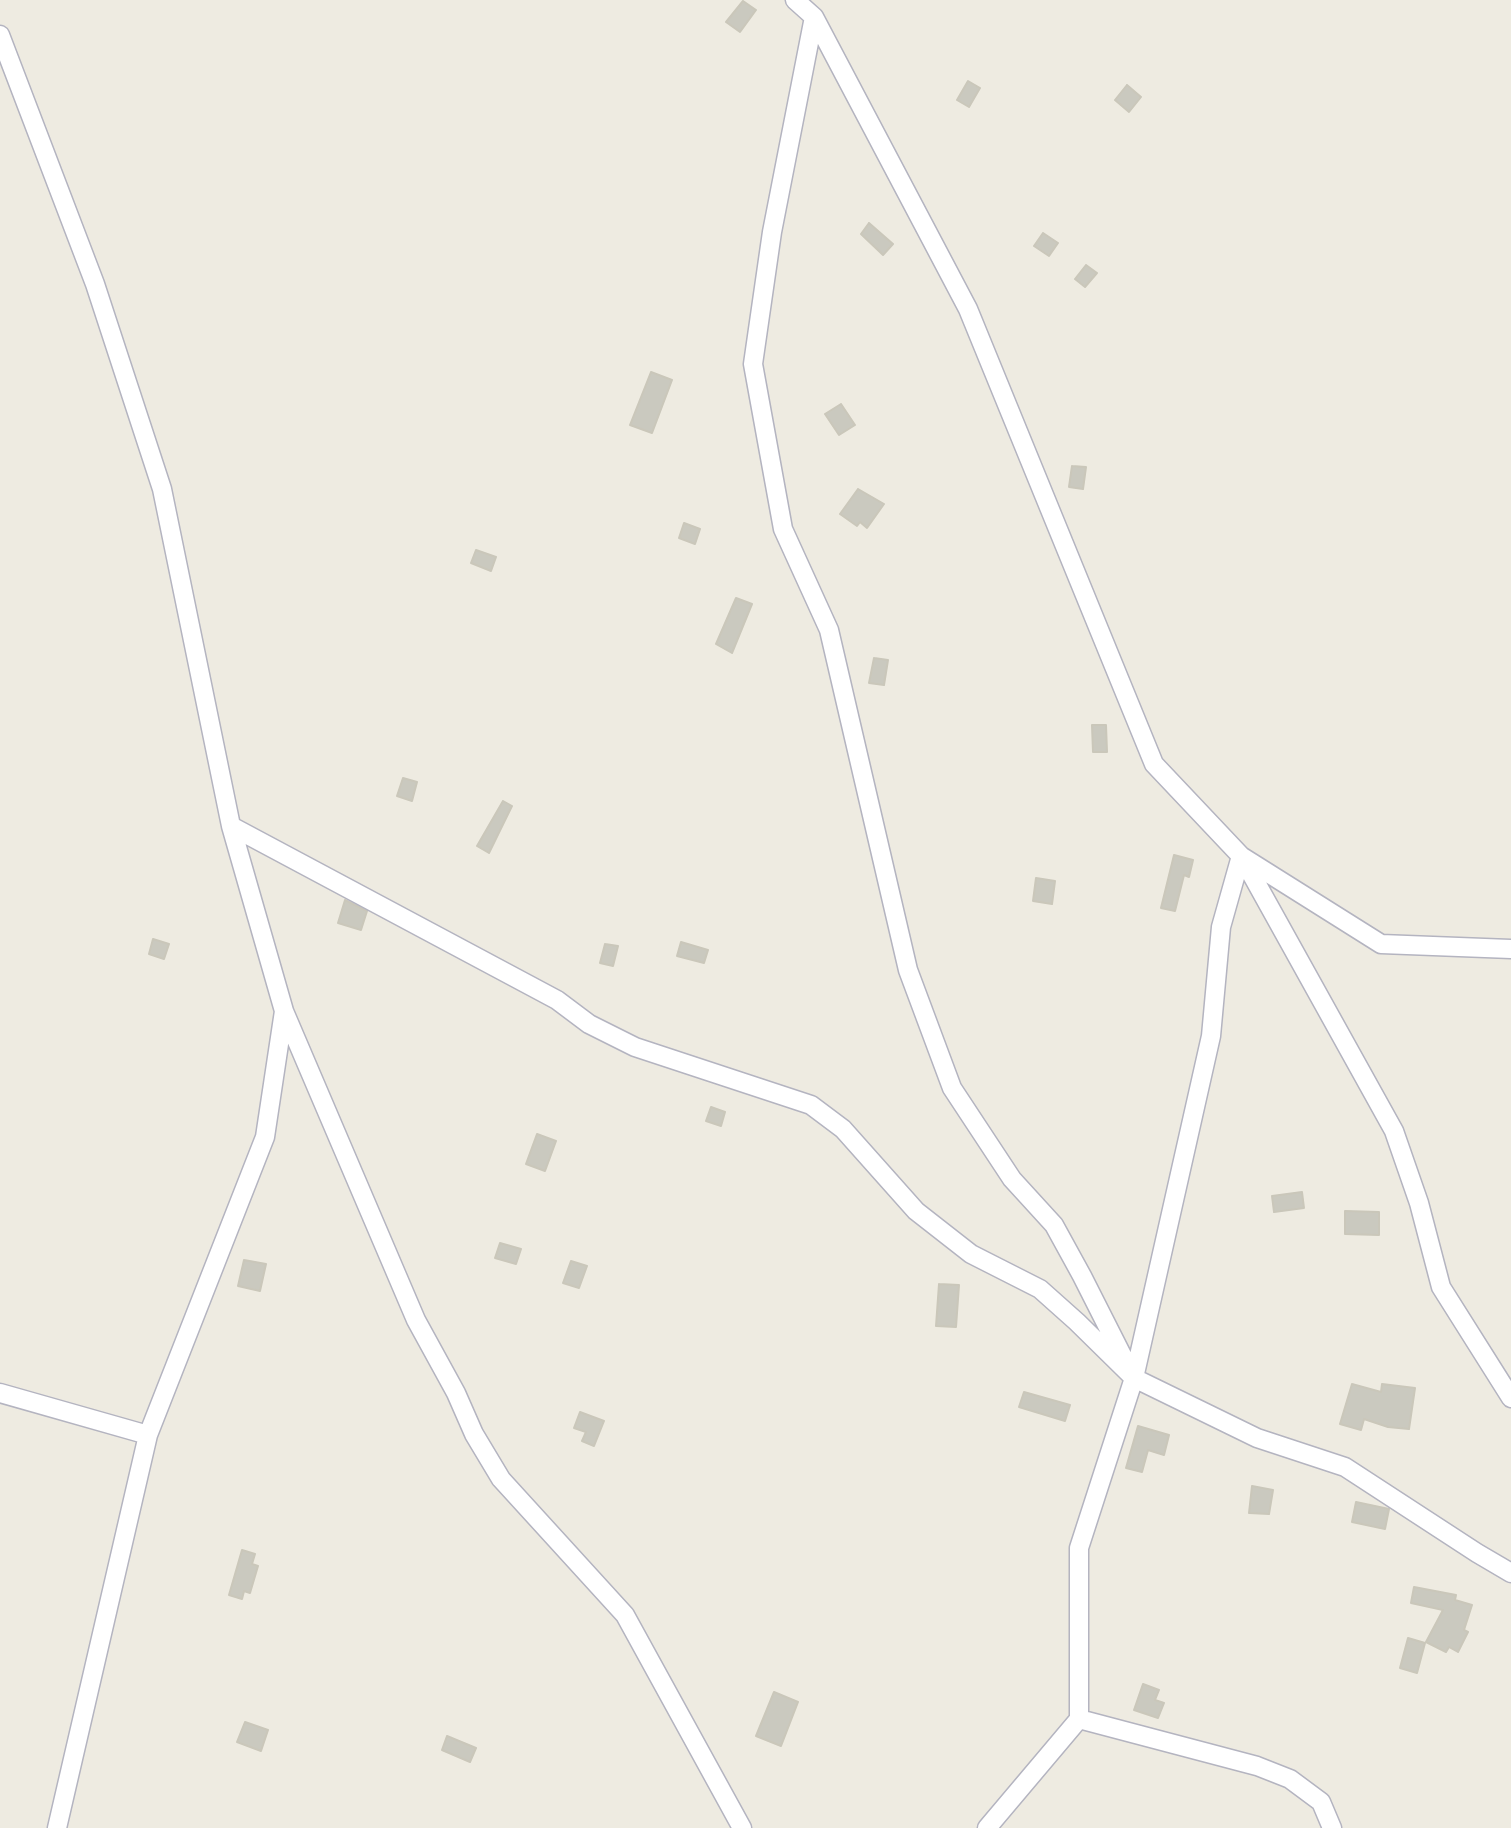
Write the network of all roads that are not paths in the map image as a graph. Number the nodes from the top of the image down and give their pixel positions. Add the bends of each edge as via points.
1 (795, 0) edge
2 (814, 17) junction
3 (0, 35) edge
4 (231, 827) junction
5 (1241, 856) junction
6 (1511, 949) edge
7 (284, 1011) junction
8 (1134, 1378) junction
9 (0, 1393) edge
10 (1511, 1398) edge
11 (148, 1435) junction
12 (1511, 1573) edge
13 (1079, 1719) junction
14 (57, 1828) edge
15 (742, 1828) edge
16 (987, 1828) edge
17 (1332, 1828) edge

1 - 2 street
2 - 5 street via 968,309 1154,764
2 - 8 street via 772,232 753,364 783,529 829,630 908,970 952,1088 1012,1179 1054,1225
3 - 4 street via 95,284 162,489
4 - 7 street
4 - 8 street via 557,1000 590,1024 635,1047 811,1105 843,1129 916,1212 971,1254 1040,1289
5 - 6 street via 1381,944
5 - 8 street via 1221,928 1211,1036
5 - 10 street via 1394,1131 1441,1287
7 - 11 street via 265,1137
7 - 15 street via 416,1320 474,1434 501,1479 625,1615
8 - 12 street via 1257,1438 1345,1467
8 - 13 street via 1079,1548
9 - 11 street
11 - 14 street
13 - 16 street
13 - 17 street via 1290,1779 1321,1802

